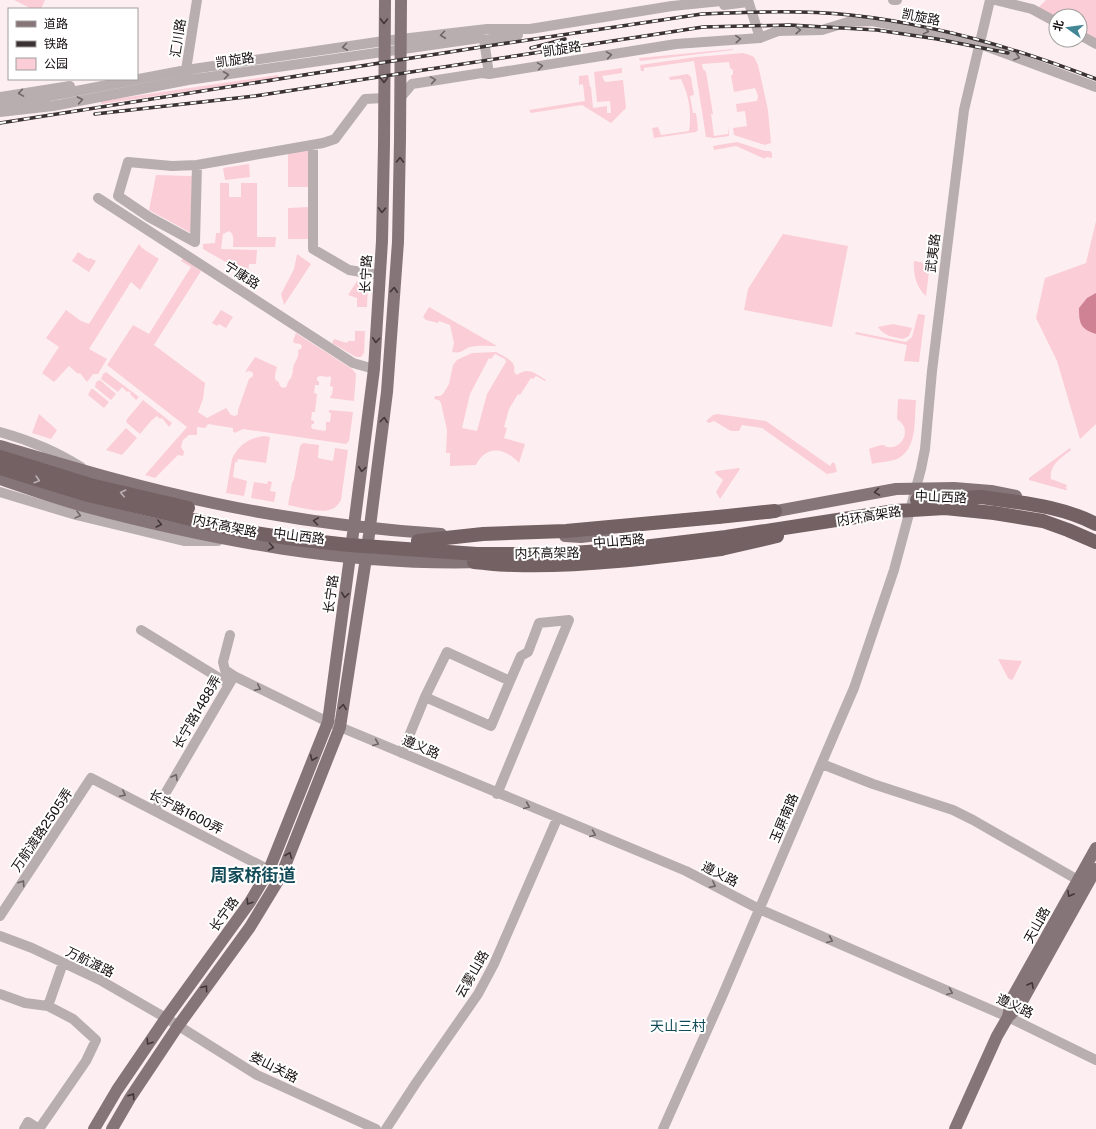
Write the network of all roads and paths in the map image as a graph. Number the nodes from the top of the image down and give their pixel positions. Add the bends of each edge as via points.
1 (196, 0) edge
2 (384, 0) edge
3 (401, 0) edge
4 (731, 0) edge
5 (894, 0) edge
6 (897, 0) edge
7 (990, 0) edge
8 (995, 0) edge
9 (1038, 0) edge
10 (748, 1) edge
11 (1032, 9) junction
12 (1048, 18) edge
13 (760, 38) junction
14 (484, 40) junction
15 (401, 44) junction
16 (980, 44) junction
17 (384, 47) junction
18 (175, 72) junction
19 (489, 74) junction
20 (187, 75) junction
21 (138, 76) edge
22 (138, 79) edge
23 (109, 80) edge
24 (134, 80) edge
25 (1096, 87) edge
26 (0, 97) edge
27 (400, 97) junction
28 (384, 98) junction
29 (0, 106) edge
30 (53, 106) junction
31 (0, 112) edge
32 (0, 119) edge
33 (313, 145) junction
34 (197, 165) junction
35 (98, 198) dead end
36 (380, 274) junction
37 (374, 369) junction
38 (0, 432) edge
39 (0, 446) edge
40 (0, 457) edge
41 (0, 468) edge
42 (93, 474) junction
43 (0, 480) edge
44 (916, 488) junction
45 (0, 492) edge
46 (911, 510) junction
47 (775, 511) junction
48 (1096, 518) edge
49 (1096, 524) edge
50 (354, 526) junction
51 (370, 528) junction
52 (777, 536) junction
53 (235, 541) junction
54 (418, 541) junction
55 (1096, 542) edge
56 (1096, 549) edge
57 (349, 551) junction
58 (366, 558) junction
59 (141, 630) dead end
60 (230, 635) dead end
61 (231, 680) junction
62 (510, 680) junction
63 (425, 698) junction
64 (328, 722) junction
65 (340, 728) junction
66 (402, 753) junction
67 (822, 764) junction
68 (92, 778) joint
69 (497, 794) junction
70 (155, 811) junction
71 (557, 819) junction
72 (1096, 848) edge
73 (1096, 869) edge
74 (269, 870) junction
75 (1088, 881) edge
76 (759, 910) junction
77 (0, 916) edge
78 (0, 936) edge
79 (63, 963) junction
80 (0, 994) edge
81 (48, 1006) junction
82 (1008, 1017) junction
83 (166, 1018) junction
84 (178, 1026) junction
85 (1096, 1060) edge
86 (24, 1129) edge
87 (94, 1129) edge
88 (112, 1129) edge
89 (376, 1129) edge
90 (386, 1129) edge
91 (663, 1129) edge
92 (955, 1129) edge

1 - 20 street, 汇川路
2 -> 17 main road, 长宁路
3 - 15 main road
4 -> 15 street, 凯旋路 via 672,6 530,29 487,29
5 - 6 street, 凯旋路
7 - 16 street, 武夷路
8 - 11 street
9 - 11 street
10 - 13 street
10 - 14 street, 凯旋路
11 - 12 street
13 -> 16 street, 凯旋路 via 778,31 822,30 848,22 872,21
19 -> 13 street, 凯旋路 via 676,44
14 - 15 street, 凯旋路 via 480,38
14 - 19 street
15 - 17 street, 凯旋路
15 - 27 main road
16 -> 25 street, 凯旋路
16 - 44 street, 武夷路 via 964,110 925,449
17 - 20 street, 凯旋路
17 -> 28 main road, 长宁路
18 - 20 street, 凯旋路
18 - 21 street, 凯旋路
18 - 22 street, 凯旋路
27 -> 19 street, 凯旋路 via 412,84
30 -> 20 street, 凯旋路
23 -> 26 street
24 - 29 street, 凯旋路
51 -> 27 main road via 387,392 398,242
28 - 33 street via 365,99 334,140
28 -> 36 main road, 长宁路
30 - 31 street, 凯旋路
30 - 32 street, 凯旋路
33 - 34 street
33 - 36 street via 313,249 349,270
34 - 34 street via 195,242 149,217 118,196 128,162 172,166
35 - 37 street, 宁康路 via 354,363
36 -> 37 main road, 长宁路
37 -> 50 main road, 长宁路
38 - 42 street, 中山西路 via 61,455
39 - 42 main road, 中山西路
54 -> 40 highway, 内环高架路, bridge via 350,536 239,520 90,485
41 -> 57 highway, 内环高架路, bridge via 88,495 237,530
50 -> 42 main road, 中山西路 via 220,505
43 -> 53 main road, 中山西路 via 85,506
44 - 46 street, 武夷路
44 -> 47 main road, 中山西路 via 896,489
44 - 48 main road, 中山西路 via 991,491 1063,506
45 -> 53 street via 76,515 184,540
46 - 52 main road, 中山西路
46 - 56 main road, 中山西路 via 948,510 991,515 1028,523
46 - 67 street, 玉屏南路 via 894,570 854,688
47 - 51 main road, 中山西路 via 722,522 582,537 468,536
47 - 54 highway, bridge via 566,531 483,534
49 - 54 highway, 内环高架路, bridge via 1065,511 1041,505 981,497 915,500 807,518 617,541 478,545
50 - 51 main road, 中山西路
50 - 57 main road, 长宁路
51 - 58 main road
52 - 57 highway, bridge via 721,549 576,564 513,565
52 - 58 main road, 中山西路 via 662,552 558,560 448,563
53 -> 57 main road, 中山西路 via 284,550
55 - 57 highway, 内环高架路, bridge via 1043,522 945,508 895,511 726,538 618,550 555,554
57 - 58 main road, 中山西路
57 -> 64 main road, 长宁路
65 -> 58 main road
59 - 61 street
60 - 61 street via 223,662
61 -> 64 street, 长宁路1488弄
70 -> 61 street, 长宁路1488弄
62 - 63 street via 447,652
62 - 63 street via 492,726
62 - 69 street via 521,656 528,652 539,623 569,620
63 - 66 street
64 - 65 street, 遵义路
64 -> 74 main road, 长宁路
65 -> 66 street, 遵义路
84 -> 65 main road via 250,927 281,876
66 - 69 street, 遵义路
67 - 75 street via 953,810
67 - 76 street, 玉屏南路
68 -> 70 street, 长宁路1600弄
77 -> 68 street, 万航渡路2505弄
69 -> 71 street, 遵义路
70 - 74 street, 长宁路1600弄
71 -> 76 street, 遵义路 via 686,871
71 - 90 street, 云雾山路 via 497,958 478,994
72 - 75 main road, 天山路
73 - 75 main road, 天山路
74 -> 83 main road, 长宁路 via 250,902
75 - 82 main road, 天山路 via 1011,1000
76 -> 82 street, 遵义路
76 - 91 street, 玉屏南路
78 - 79 street, 万航渡路
79 - 81 street
79 - 83 street, 万航渡路 via 100,980
80 - 81 street via 25,1003
81 - 86 street via 73,1019 96,1040 86,1061 39,1129 28,1122
82 - 85 street, 遵义路
82 - 92 main road, 天山路
83 - 84 street, 娄山关路
83 -> 87 main road, 长宁路
88 -> 84 main road
84 - 89 street, 娄山关路 via 257,1075

